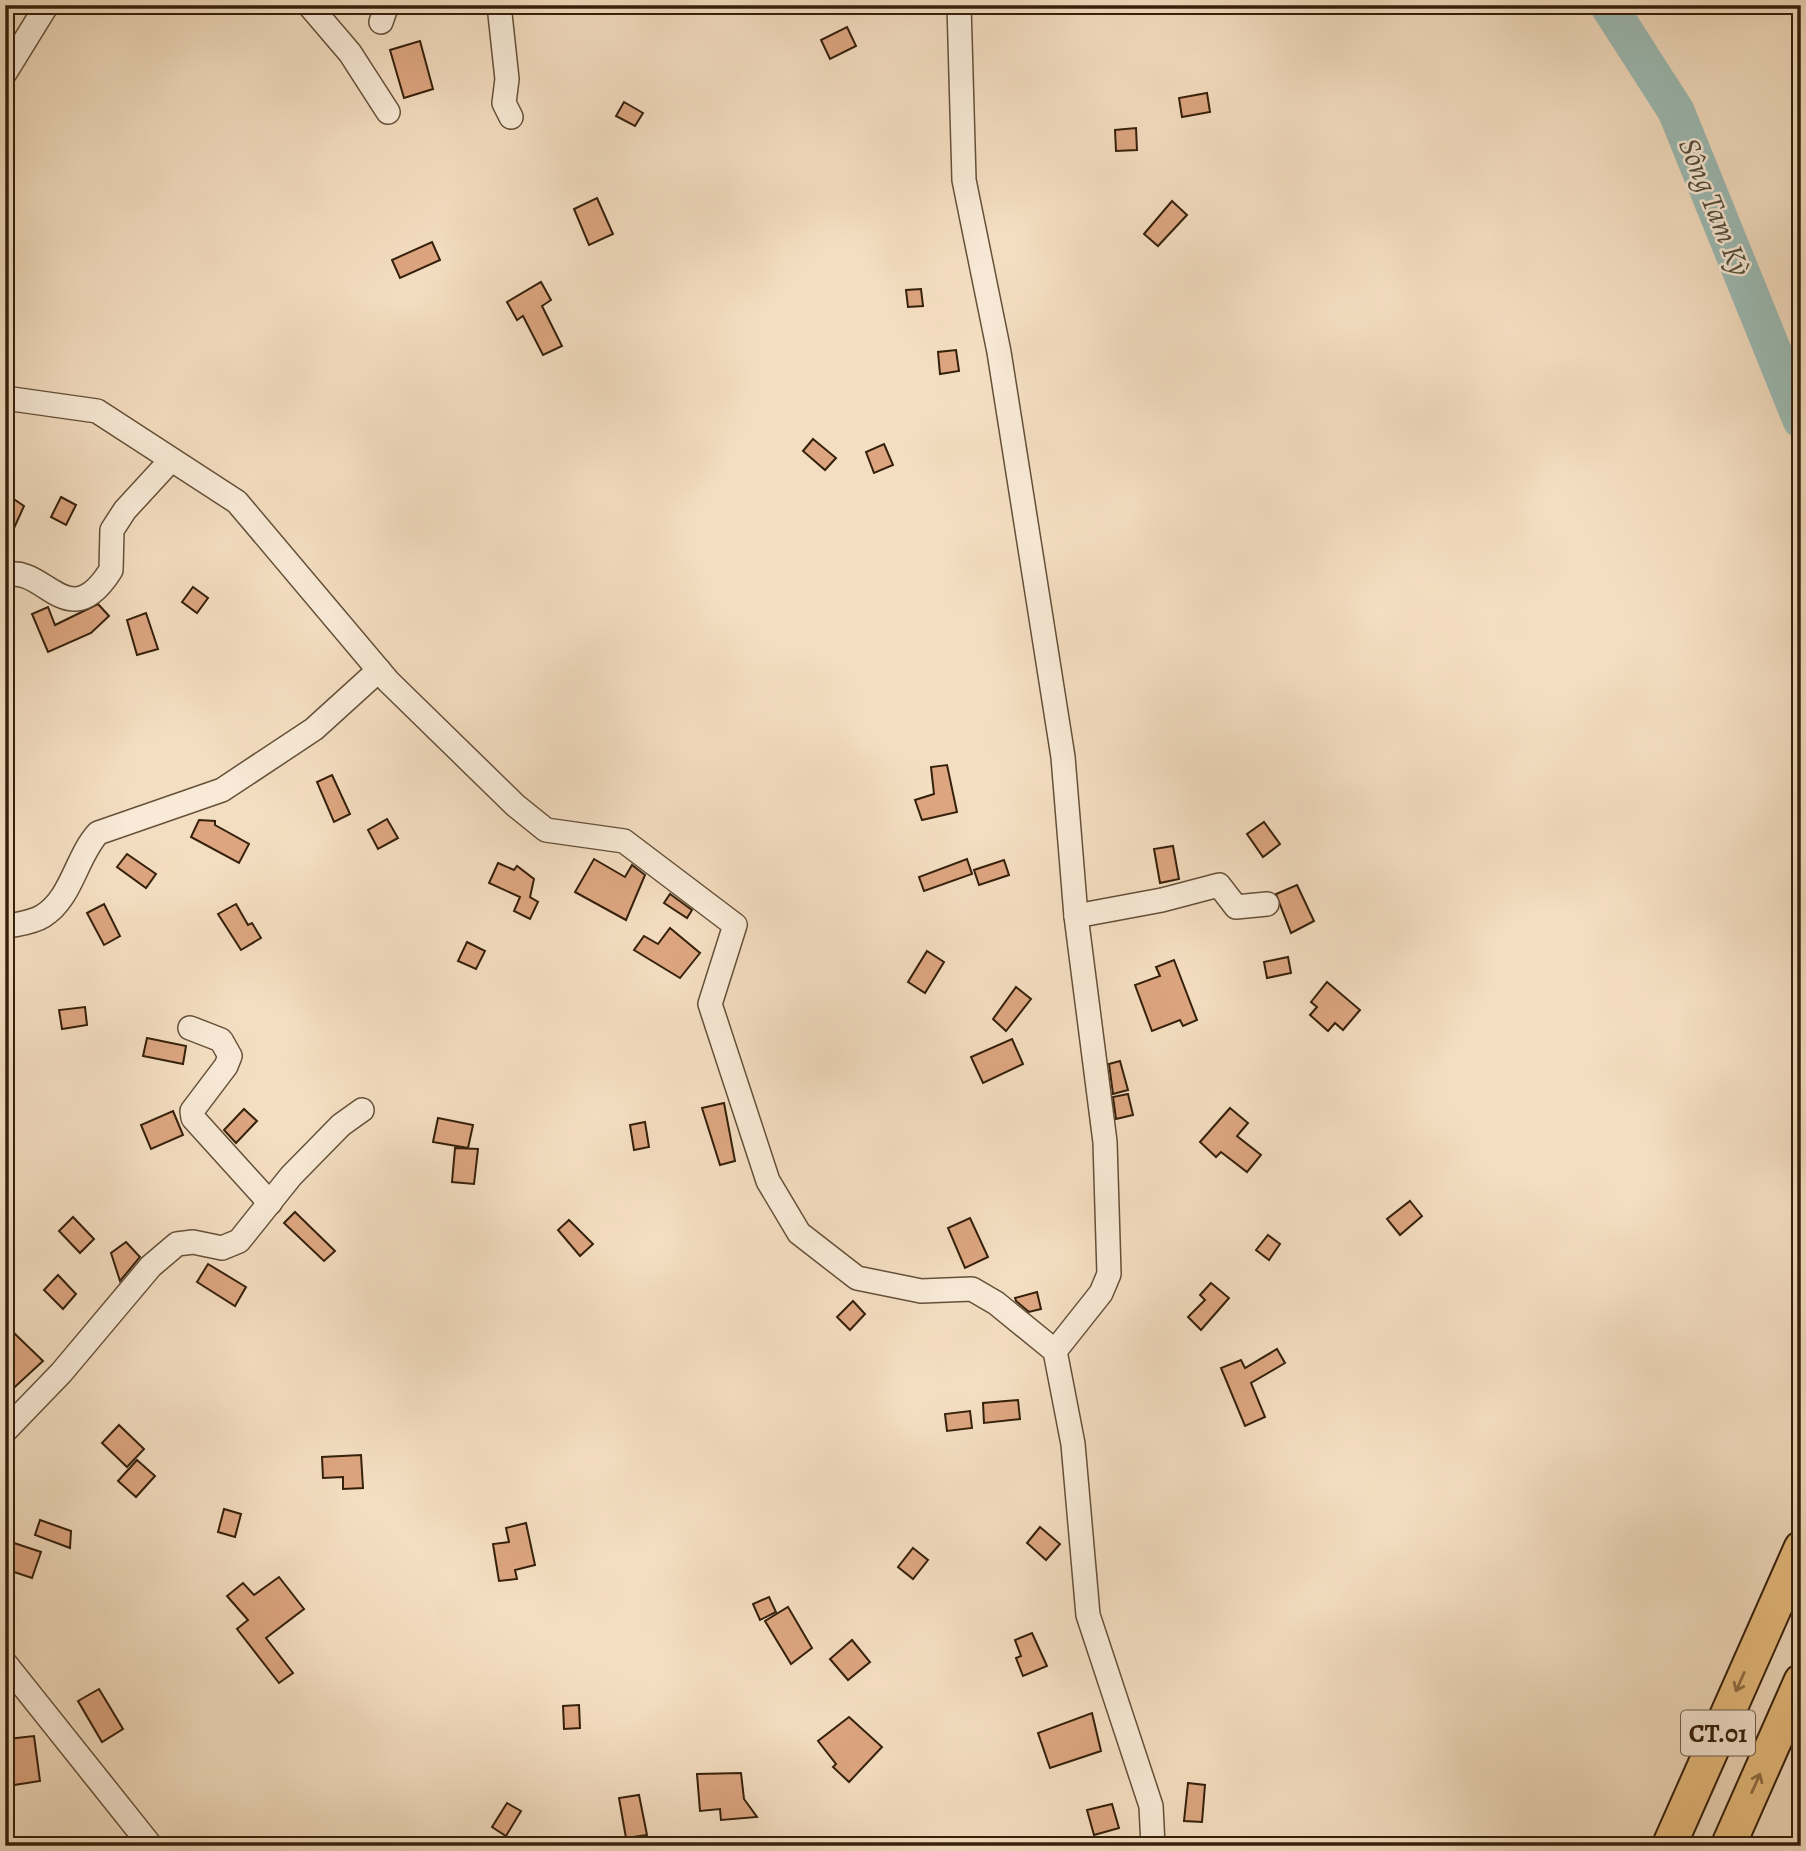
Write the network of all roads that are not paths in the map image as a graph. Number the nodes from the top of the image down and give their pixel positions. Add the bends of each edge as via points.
1 (47, 5) edge
2 (309, 5) edge
3 (499, 5) edge
4 (959, 5) edge
5 (5, 73) edge
6 (388, 112) dead end
7 (511, 117) dead end
8 (5, 398) edge
9 (171, 460) junction
10 (5, 575) edge
11 (379, 670) junction
12 (1267, 904) dead end
13 (1076, 916) junction
14 (5, 927) edge
15 (190, 1028) dead end
16 (362, 1111) dead end
17 (270, 1203) junction
18 (1055, 1351) junction
19 (5, 1431) edge
20 (1801, 1548) edge
21 (5, 1663) edge
22 (1798, 1688) edge
23 (151, 1846) edge
24 (1153, 1846) edge
25 (1669, 1846) edge
26 (1728, 1846) edge

1 - 5 street
2 - 6 street via 350,53
3 - 7 street via 507,79 504,103
4 - 13 street via 967,207 999,352 1063,757
8 - 9 street via 97,411
9 - 10 street via 118,520 112,530 111,570 85,596 64,599 23,575
9 - 11 street via 237,502
11 - 14 street via 314,729 222,790 98,832 53,908 35,920
11 - 18 street via 546,830 624,841 735,925 710,1004 768,1181 799,1233 857,1278 921,1291 972,1289
12 - 13 street via 1236,907 1219,885
13 - 18 street via 1105,1142 1109,1274 1101,1293
15 - 17 street via 222,1040 230,1056 192,1111 193,1118
16 - 17 street via 321,1144
17 - 19 street via 231,1246 184,1242 168,1251
18 - 24 street via 1073,1444 1088,1615 1151,1806
20 -> 25 highway, CT.01
21 - 23 street
26 -> 22 highway, CT.01

